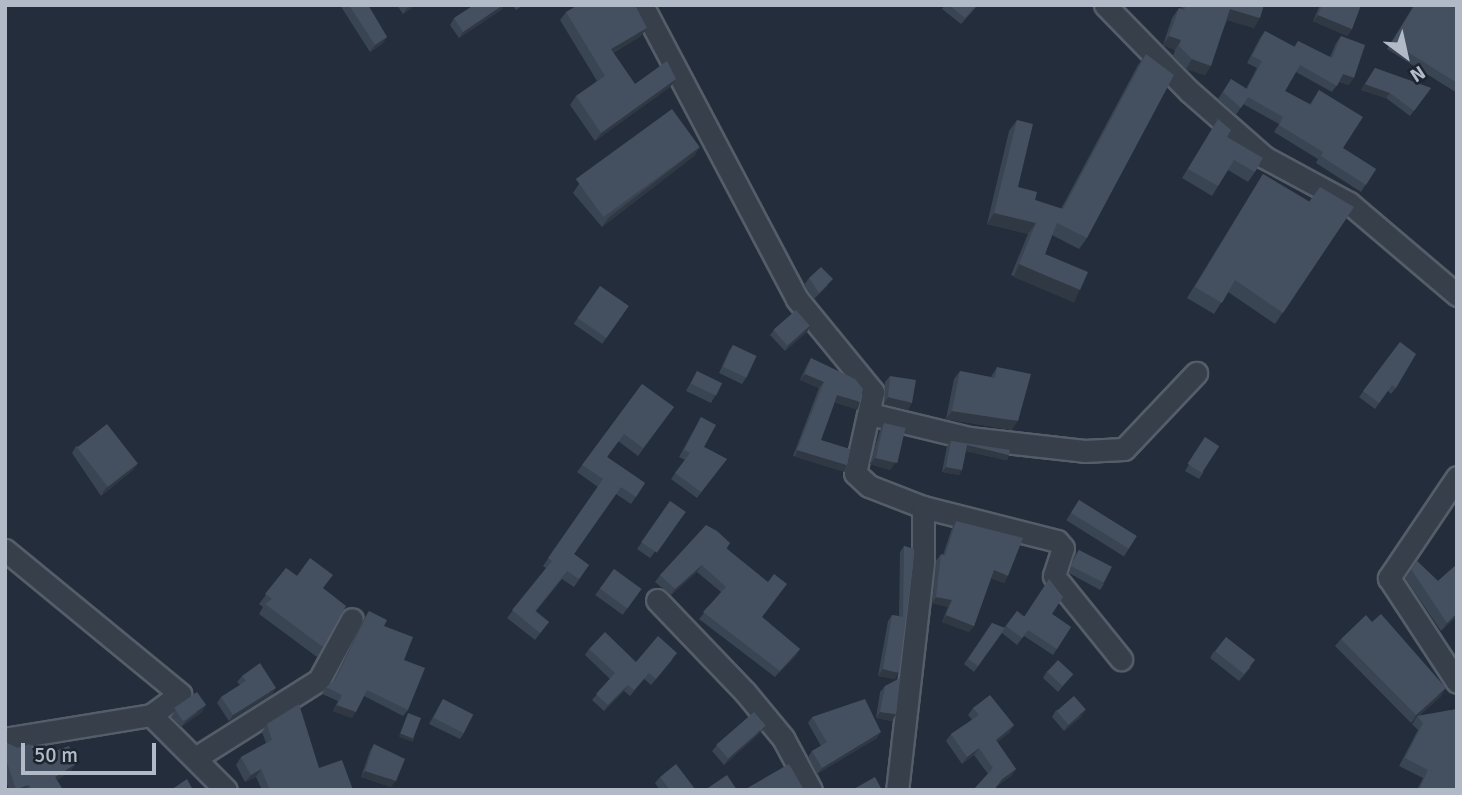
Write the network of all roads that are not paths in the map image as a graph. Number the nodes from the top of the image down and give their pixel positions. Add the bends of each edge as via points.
1 (642, 5) edge
2 (1105, 5) edge
3 (1457, 295) edge
4 (1196, 373) dead end
5 (870, 414) junction
6 (1457, 477) edge
7 (923, 507) junction
8 (5, 550) edge
9 (657, 600) dead end
10 (352, 619) dead end
11 (1121, 659) dead end
12 (1457, 682) edge
13 (151, 715) junction
14 (5, 739) edge
15 (197, 757) junction
16 (226, 790) edge
17 (811, 790) edge
18 (897, 790) edge

1 - 5 street via 797,299 873,392
2 - 3 street via 1189,91 1264,157 1349,203
4 - 5 street via 1124,449 1084,451 969,438
5 - 7 street via 855,473 869,486
6 - 12 street via 1389,578
7 - 11 street via 1058,541 1063,548 1054,576
7 - 18 street via 923,563
8 - 13 street via 180,694
9 - 17 street via 767,720
10 - 15 street via 319,680
13 - 14 street
13 - 15 street
15 - 16 street

